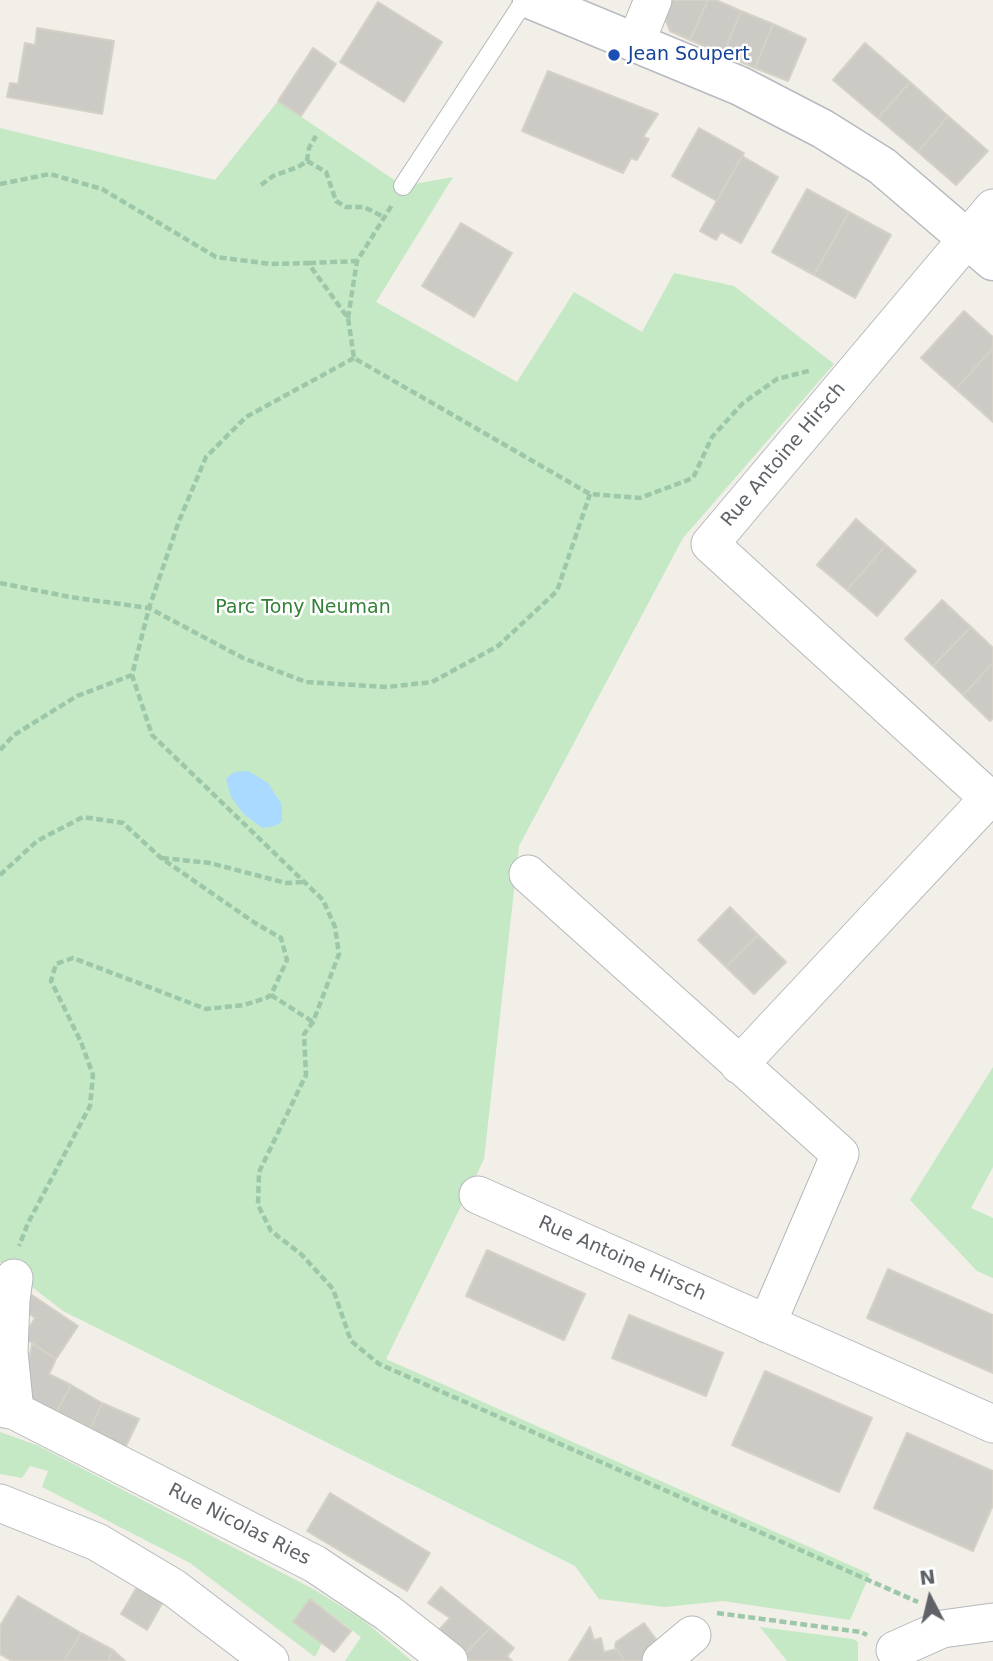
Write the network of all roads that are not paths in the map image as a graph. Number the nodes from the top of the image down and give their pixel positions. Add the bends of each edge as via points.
1 (525, 0) edge
2 (532, 0) edge
3 (653, 0) edge
4 (636, 42) junction
5 (403, 186) road end
6 (993, 208) edge
7 (980, 249) edge
8 (991, 800) edge
9 (528, 874) dead end
10 (738, 1065) junction
11 (478, 1195) dead end
12 (15, 1278) dead end
13 (767, 1324) junction
14 (7, 1410) edge
15 (993, 1424) edge
16 (0, 1503) edge
17 (993, 1622) edge
18 (692, 1635) road end
19 (895, 1650) road end
20 (270, 1661) edge
21 (449, 1661) edge
22 (661, 1661) edge

1 - 5 lane
2 - 4 main road
3 - 4 street
4 - 7 main road via 740,86 823,129 882,166
6 - 7 street
7 - 8 street, Rue Antoine Hirsch via 710,544
8 - 10 street, Rue Antoine Hirsch
9 - 10 street
10 - 13 street via 840,1154
11 - 13 street, Rue Antoine Hirsch
12 - 14 street, Rue Nicolas Ries
13 - 15 street, Rue Antoine Hirsch
14 - 21 street, Rue Nicolas Ries via 315,1564
16 - 20 street via 97,1542 174,1588
17 - 19 street via 942,1629
18 - 22 street

